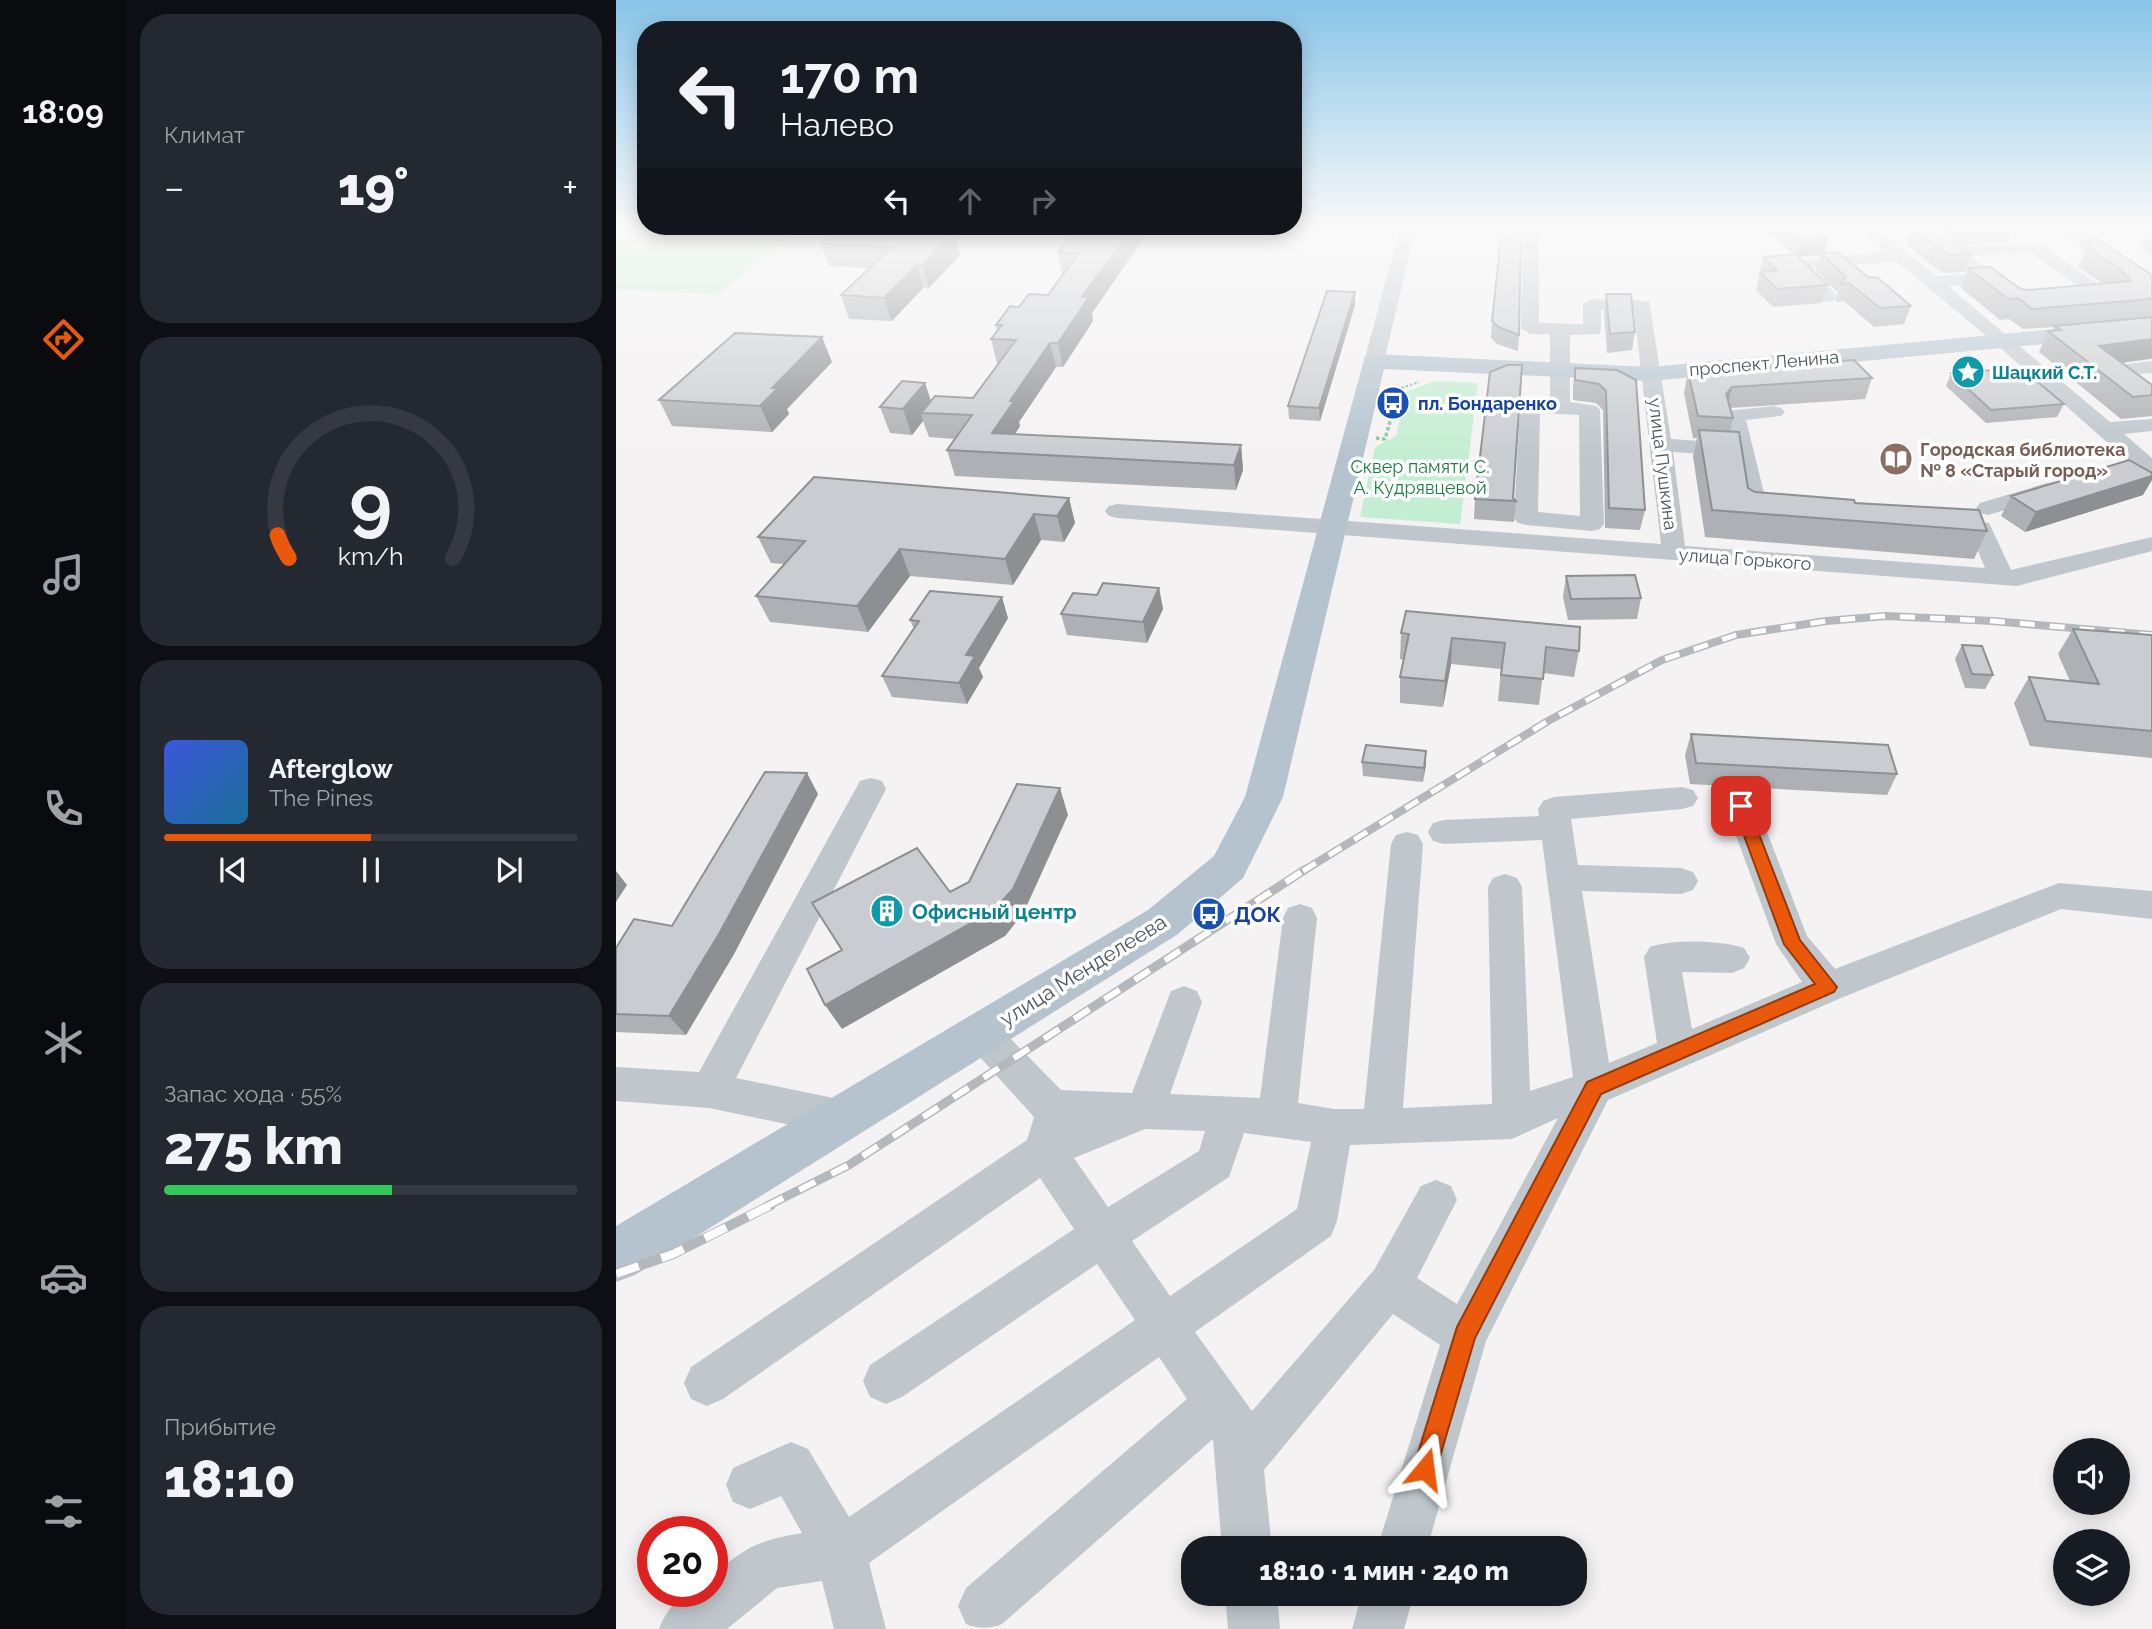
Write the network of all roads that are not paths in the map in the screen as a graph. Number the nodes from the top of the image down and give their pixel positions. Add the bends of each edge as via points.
1 (1389, 304) edge
2 (1530, 304) edge
3 (1592, 304) edge
4 (1593, 304) edge
5 (1958, 304) edge
6 (2152, 327) edge
7 (1560, 329) junction
8 (2003, 341) junction
9 (1374, 360) junction
10 (2152, 367) edge
11 (1561, 370) junction
12 (1650, 374) junction
13 (2152, 403) edge
14 (1560, 407) junction
15 (1773, 412) dead end
16 (2152, 425) edge
17 (2107, 429) junction
18 (1663, 445) junction
19 (1744, 450) junction
20 (2147, 466) edge
21 (2117, 469) edge
22 (2065, 485) edge
23 (1988, 508) dead end
24 (1117, 511) dead end
25 (1795, 514) edge
26 (1927, 524) edge
27 (1334, 529) junction
28 (2152, 544) edge
29 (1674, 554) junction
30 (2001, 577) junction
31 (871, 789) dead end
32 (1682, 798) dead end
33 (1741, 806) dead end
34 (1556, 827) junction
35 (1444, 832) dead end
36 (1407, 844) dead end
37 (1564, 877) junction
38 (1681, 881) dead end
39 (1505, 887) dead end
40 (2152, 905) edge
41 (1300, 918) dead end
42 (1732, 958) dead end
43 (1828, 987) junction
44 (1184, 1002) dead end
45 (980, 1032) junction
46 (1677, 1054) junction
47 (616, 1084) edge
48 (1594, 1088) junction
49 (709, 1090) junction
50 (1052, 1108) junction
51 (1145, 1111) junction
52 (1230, 1114) junction
53 (843, 1118) junction
54 (1277, 1118) junction
55 (1512, 1121) junction
56 (1334, 1127) junction
57 (1382, 1128) junction
58 (1045, 1151) junction
59 (1436, 1200) dead end
60 (1102, 1235) junction
61 (616, 1256) edge
62 (1389, 1285) junction
63 (1164, 1326) junction
64 (1465, 1335) junction
65 (886, 1381) dead end
66 (707, 1383) dead end
67 (1217, 1403) junction
68 (1239, 1463) junction
69 (750, 1485) dead end
70 (1246, 1536) edge
71 (1406, 1536) edge
72 (841, 1552) junction
73 (985, 1606) dead end
74 (1252, 1606) edge
75 (1385, 1606) edge
76 (685, 1629) edge
77 (860, 1629) edge
78 (1254, 1629) edge
79 (1378, 1629) edge

1 - 9 street
2 - 7 street via 1530,328
3 - 7 street, улица Пушкина via 1592,330
4 - 12 street, улица Пушкина via 1643,305
5 - 8 street
6 - 8 main road, проспект Ленина
7 - 11 street
8 - 12 main road, проспект Ленина
8 - 17 street
9 - 11 main road, проспект Ленина
9 - 27 main road, улица Менделеева
10 - 13 street via 2110,371
11 - 12 main road, проспект Ленина
11 - 14 street
12 - 18 street, улица Пушкина
14 - 14 street via 1530,406 1527,518 1592,524 1589,410
15 - 19 street via 1734,415
16 - 17 street
17 - 20 street
18 - 19 street
18 - 29 street, улица Пушкина
19 - 25 street via 1756,511
20 - 21 street
22 - 23 street
24 - 27 street, улица Горького
26 - 30 street via 1980,527
27 - 29 street, улица Горького
27 - 45 main road, улица Менделеева via 1264,797 1229,867 1164,922
28 - 30 street, улица Горького via 2017,578
29 - 30 street, улица Горького
31 - 49 street
32 - 34 street via 1554,809
33 - 43 street via 1793,944
34 - 35 street
34 - 37 street
36 - 57 street
37 - 38 street
37 - 48 street
39 - 55 street
40 - 43 street via 2059,896
41 - 54 street
42 - 46 street via 1661,957
43 - 46 street
44 - 51 street
45 - 50 street
45 - 53 main road, улица Менделеева
46 - 48 street
47 - 49 street
48 - 55 street via 1536,1107
48 - 64 street
49 - 53 street
50 - 51 street
50 - 58 street
51 - 52 street
51 - 58 street
52 - 54 street
52 - 60 street via 1215,1163
53 - 61 main road, улица Менделеева
54 - 56 street
55 - 57 street
56 - 57 street
56 - 63 street via 1317,1221
58 - 60 street
58 - 66 street
59 - 62 street
60 - 63 street
60 - 65 street
62 - 64 street
62 - 68 street
63 - 67 street
63 - 72 street
64 - 71 street
67 - 68 street via 1236,1430
67 - 73 street
68 - 70 street
69 - 72 street via 791,1466
72 - 76 street via 766,1565
72 - 77 street
74 - 78 street
75 - 79 street

